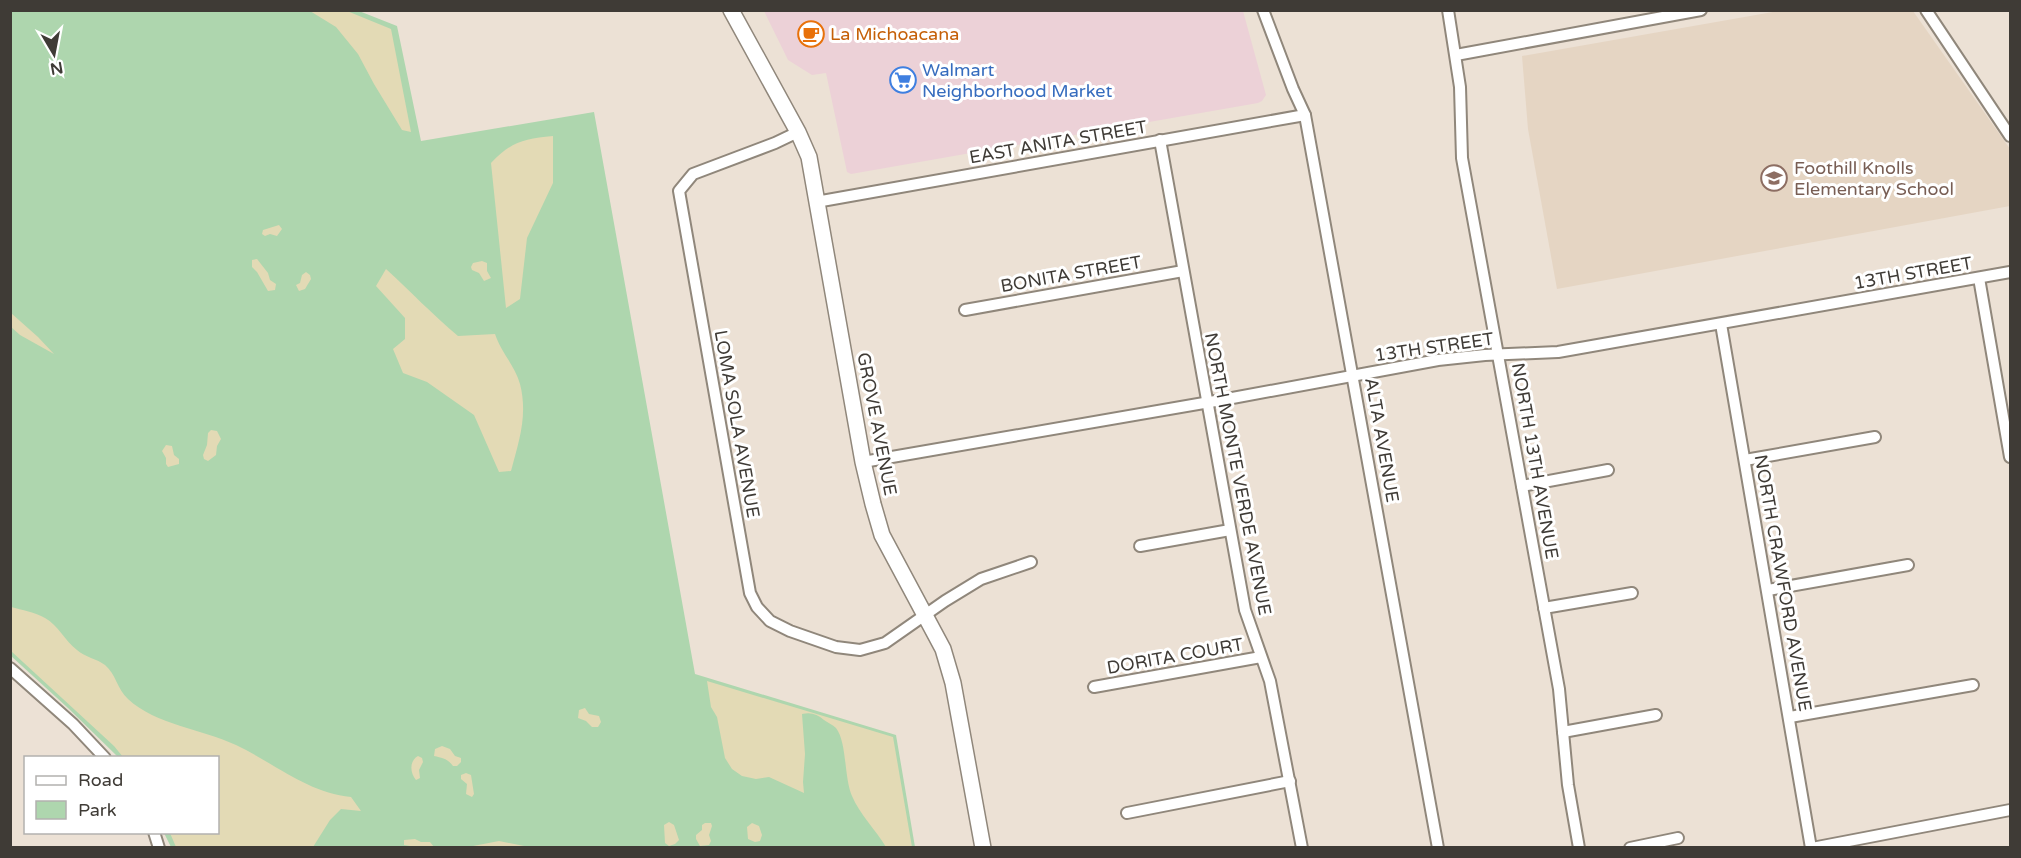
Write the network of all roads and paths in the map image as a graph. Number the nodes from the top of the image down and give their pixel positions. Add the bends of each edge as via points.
1 (731, 10) edge
2 (1263, 10) edge
3 (1448, 10) edge
4 (1701, 10) edge
5 (1926, 10) edge
6 (1456, 55) junction
7 (1305, 115) junction
8 (798, 132) junction
9 (2010, 136) edge
10 (1160, 140) junction
11 (816, 202) junction
12 (1183, 271) junction
13 (2010, 272) edge
14 (1979, 278) junction
15 (965, 310) dead end
16 (1721, 324) junction
17 (1499, 354) junction
18 (1353, 376) junction
19 (1207, 403) junction
20 (2006, 407) edge
21 (1875, 437) dead end
22 (2010, 457) edge
23 (1745, 460) junction
24 (863, 462) junction
25 (1608, 470) dead end
26 (1522, 486) junction
27 (1230, 530) junction
28 (1140, 546) dead end
29 (1031, 562) dead end
30 (1908, 565) dead end
31 (1768, 590) junction
32 (1632, 593) dead end
33 (1544, 609) junction
34 (926, 615) junction
35 (1261, 657) junction
36 (10, 668) edge
37 (1973, 685) dead end
38 (1094, 687) dead end
39 (1656, 715) dead end
40 (1790, 717) junction
41 (1563, 732) junction
42 (103, 756) edge
43 (1290, 782) junction
44 (2010, 810) edge
45 (1127, 813) dead end
46 (1678, 838) dead end
47 (983, 848) edge
48 (1302, 848) edge
49 (1438, 848) edge
50 (1579, 848) edge
51 (1630, 848) edge
52 (1811, 848) edge

1 - 8 street, GROVE AVENUE
2 - 7 street, ALTA AVENUE
3 - 6 street, NORTH 13TH AVENUE
4 - 6 street
5 - 9 street
6 - 17 street, NORTH 13TH AVENUE via 1462,159
7 - 10 street, EAST ANITA STREET
7 - 18 street, ALTA AVENUE
8 - 11 street, GROVE AVENUE via 809,157
8 - 34 street, LOMA SOLA AVENUE via 693,174 679,191 750,593 770,621 836,647 860,650 885,643
10 - 11 street, EAST ANITA STREET
10 - 12 street, NORTH MONTE VERDE AVENUE
11 - 24 street, GROVE AVENUE
12 - 15 street, BONITA STREET
12 - 19 street, NORTH MONTE VERDE AVENUE
13 - 14 street, 13TH STREET
14 - 16 street, 13TH STREET
14 - 20 street
16 - 17 street, 13TH STREET via 1558,352
16 - 23 street, NORTH CRAWFORD AVENUE
17 - 18 street, 13TH STREET via 1438,360
17 - 26 street, NORTH 13TH AVENUE
18 - 19 street, 13TH STREET
18 - 49 street, ALTA AVENUE
19 - 24 street, 13TH STREET
19 - 27 street, NORTH MONTE VERDE AVENUE
20 - 22 street
21 - 23 street
23 - 31 street, NORTH CRAWFORD AVENUE
24 - 34 street, GROVE AVENUE via 882,535
25 - 26 street
26 - 33 street, NORTH 13TH AVENUE
27 - 28 street
27 - 35 street, NORTH MONTE VERDE AVENUE via 1245,610
29 - 34 street, LOMA SOLA AVENUE via 981,579
30 - 31 street
31 - 40 street, NORTH CRAWFORD AVENUE
32 - 33 street
33 - 41 street, NORTH 13TH AVENUE
34 - 47 street, GROVE AVENUE via 943,649 953,683
35 - 38 street, DORITA COURT
35 - 43 street, NORTH MONTE VERDE AVENUE via 1270,681
36 - 42 street
37 - 40 street
39 - 41 street
40 - 52 street, NORTH CRAWFORD AVENUE
41 - 50 street, NORTH 13TH AVENUE
43 - 45 street
43 - 48 street, NORTH MONTE VERDE AVENUE
44 - 52 street
46 - 51 street

